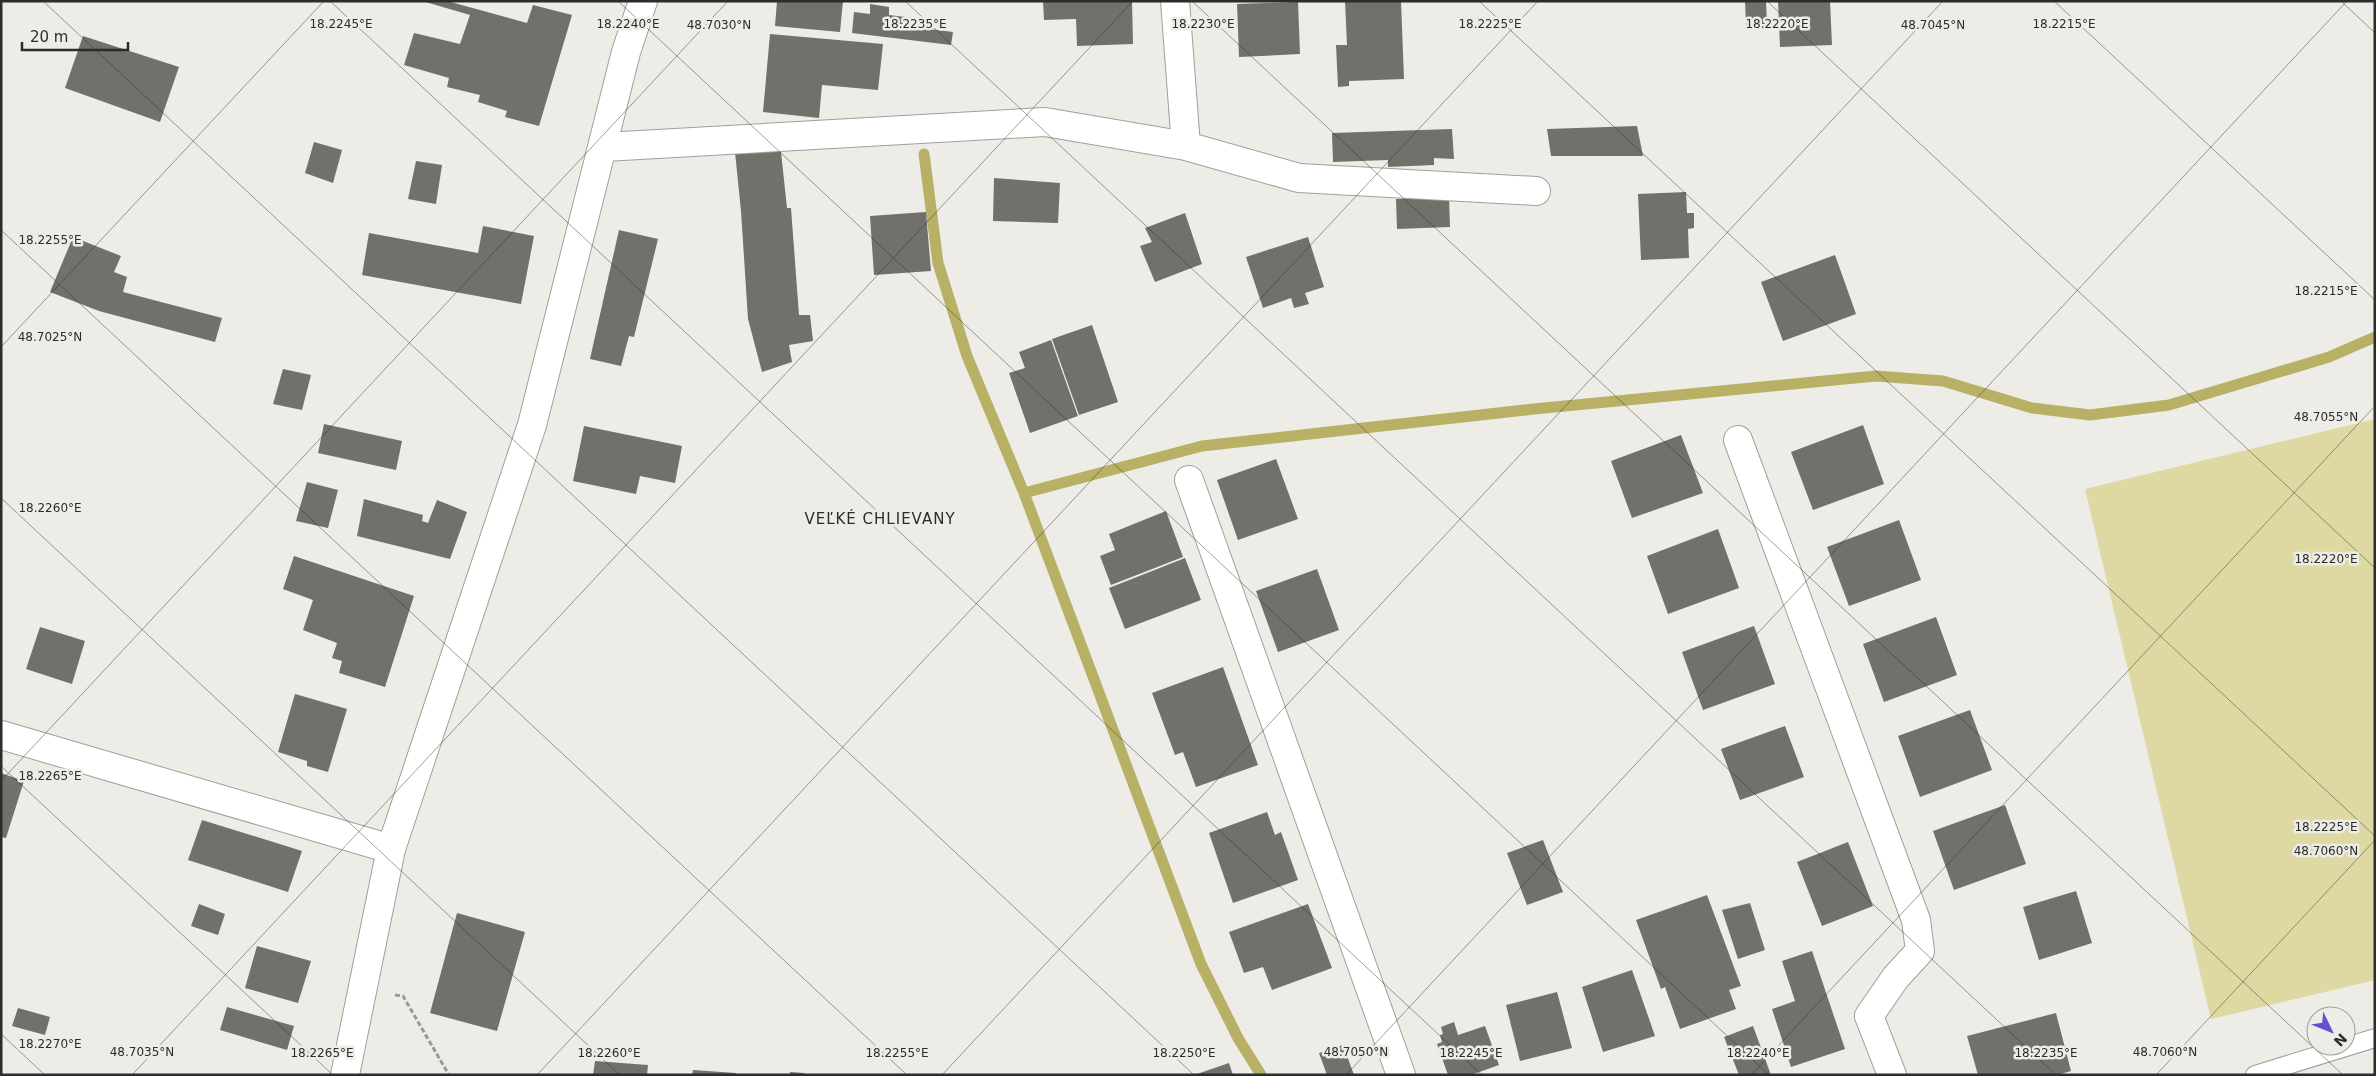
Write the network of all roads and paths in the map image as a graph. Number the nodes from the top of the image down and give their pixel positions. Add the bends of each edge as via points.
1 (643, 1) edge
2 (1176, 1) edge
3 (1186, 146) junction
4 (604, 147) junction
5 (1536, 191) dead end
6 (1738, 440) dead end
7 (1189, 480) dead end
8 (1, 735) edge
9 (391, 849) junction
10 (394, 995) dead end
11 (2375, 1038) edge
12 (344, 1075) edge
13 (449, 1075) edge
14 (1401, 1075) edge
15 (1892, 1075) edge
16 (2255, 1075) edge

1 - 4 street via 626,52
2 - 3 street
3 - 4 street via 1044,122
3 - 5 street via 1299,178
4 - 9 street via 532,425
6 - 15 street via 1916,920 1920,951 1896,977 1869,1016
7 - 14 street
8 - 9 street
9 - 12 street
10 - 13 path via 403,996
11 - 16 lane

